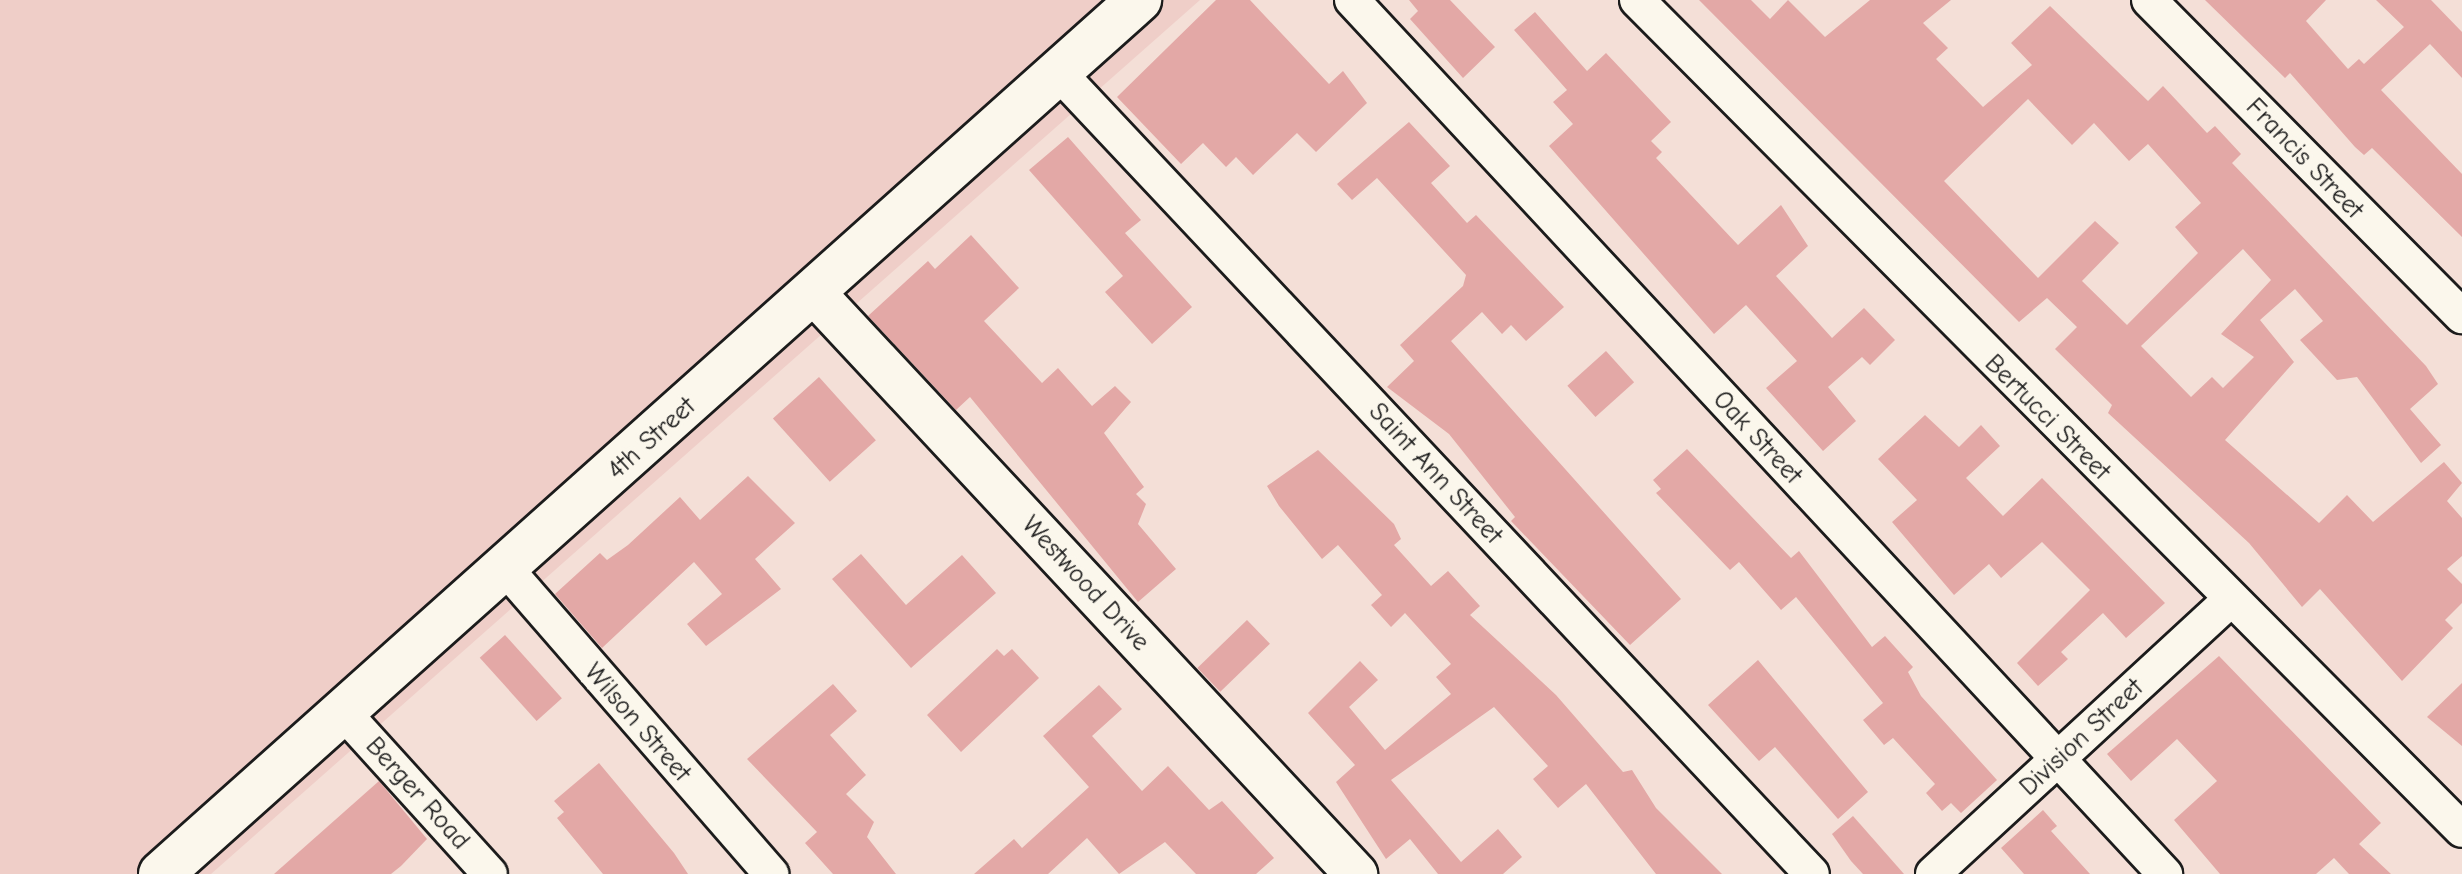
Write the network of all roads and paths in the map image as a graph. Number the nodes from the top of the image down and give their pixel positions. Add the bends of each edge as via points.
1 (1139, 0) edge
2 (1352, 0) edge
3 (1637, 0) edge
4 (2149, 0) edge
5 (1059, 73) junction
6 (814, 293) junction
7 (2462, 316) edge
8 (507, 570) junction
9 (2230, 600) junction
10 (344, 713) junction
11 (2061, 758) junction
12 (2462, 830) edge
13 (161, 874) edge
14 (490, 874) edge
15 (771, 874) edge
16 (1356, 874) edge
17 (1812, 874) edge
18 (1933, 874) edge
19 (2165, 874) edge

1 - 5 main road, 4th Street
2 - 11 street, Oak Street
3 - 9 street, Bertucci Street
4 - 7 street, Francis Street
5 - 6 main road, 4th Street
5 - 17 street, Saint Ann Street
6 - 8 main road, 4th Street
6 - 16 street, Westwood Drive
8 - 10 main road, 4th Street
8 - 15 street, Wilson Street
9 - 11 street, Division Street
9 - 12 street, Bertucci Street
10 - 13 main road, 4th Street
10 - 14 street, Berger Road
11 - 18 street, Division Street
11 - 19 street, Oak Street

